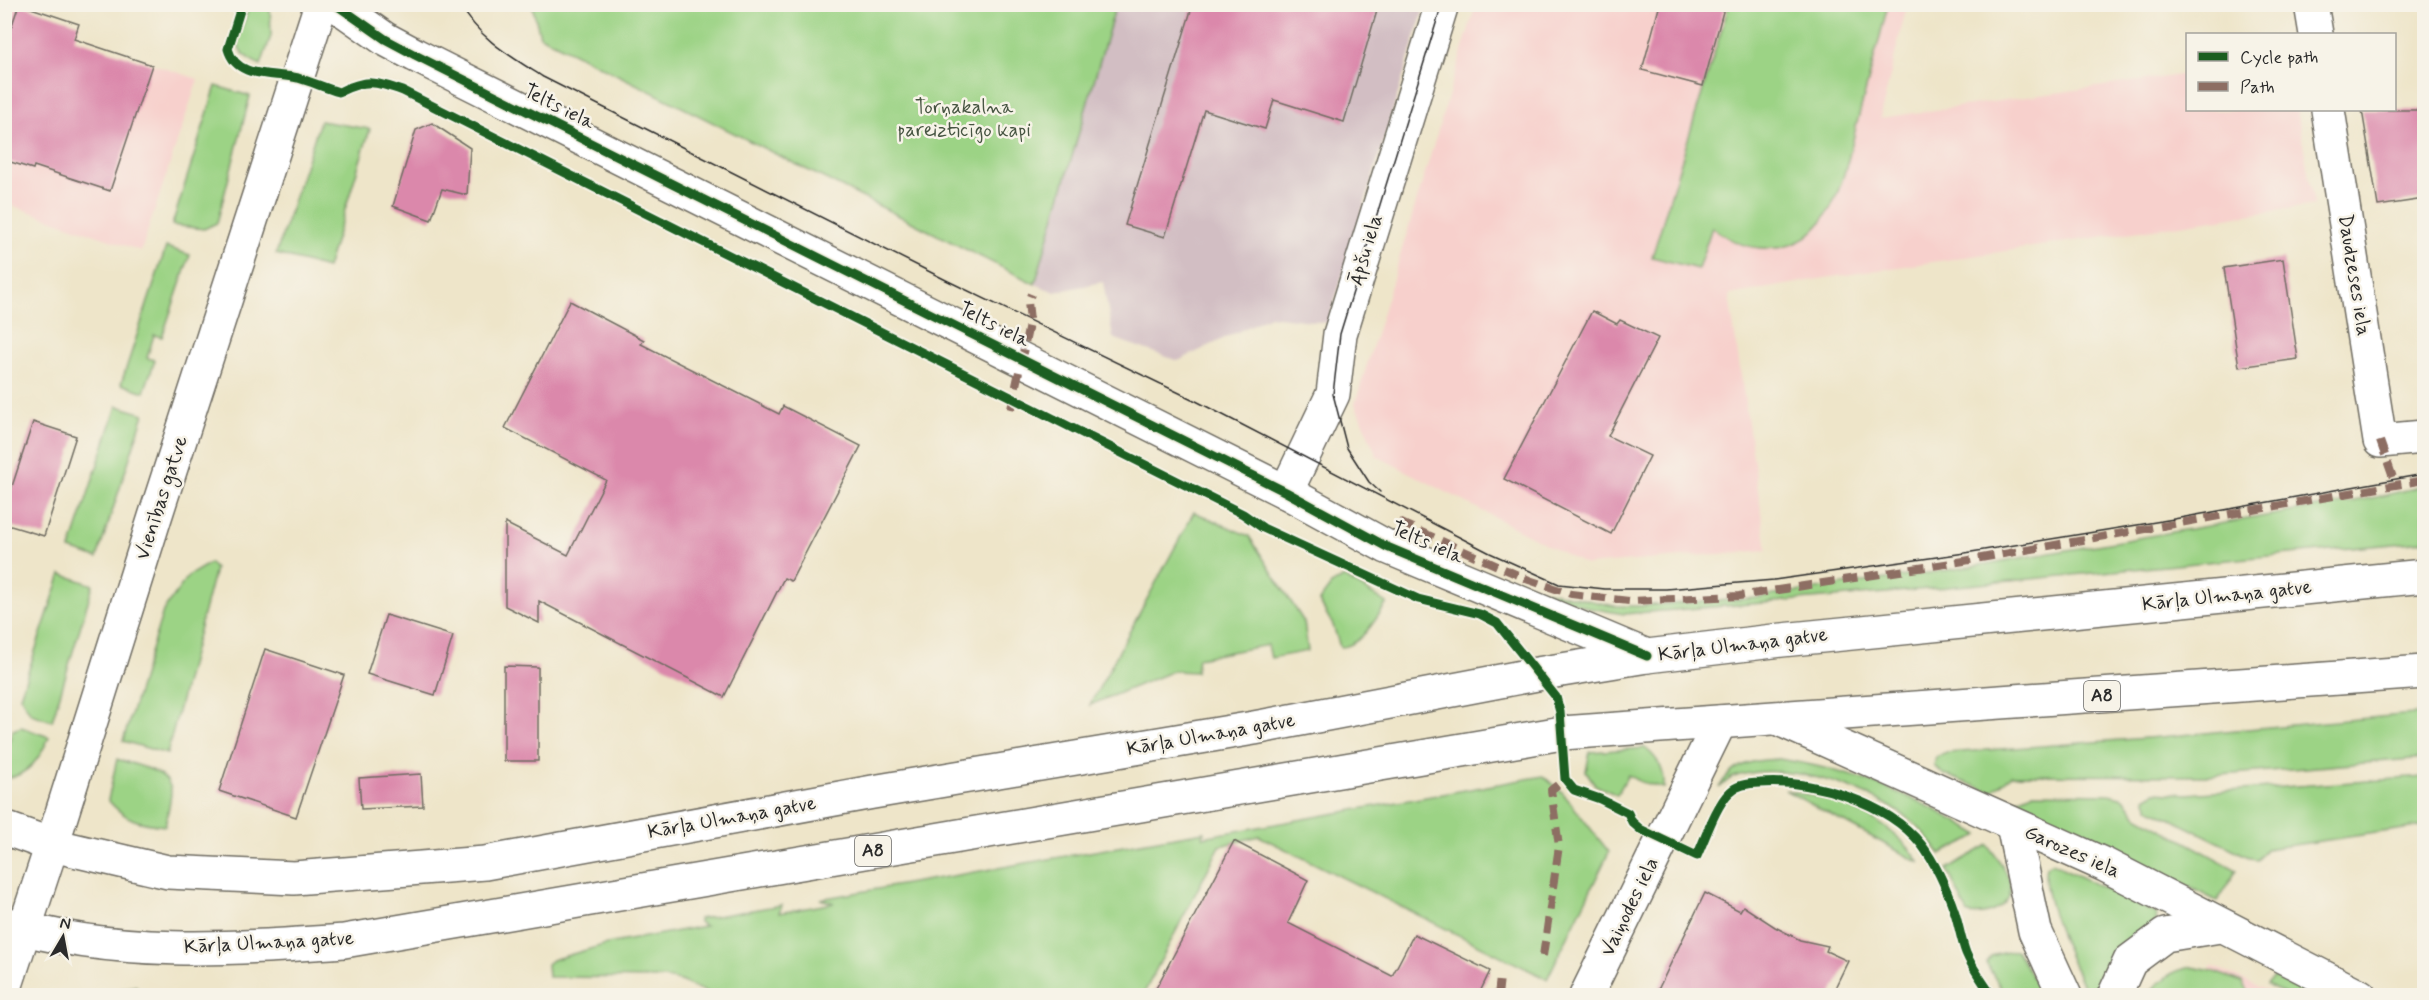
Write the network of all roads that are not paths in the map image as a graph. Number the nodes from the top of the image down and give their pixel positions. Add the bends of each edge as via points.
1 (321, 4) edge
2 (334, 4) edge
3 (1442, 4) edge
4 (2311, 4) edge
5 (2316, 33) edge
6 (2328, 111) edge
7 (2424, 437) edge
8 (1286, 492) junction
9 (2424, 576) edge
10 (1647, 656) junction
11 (2424, 672) edge
12 (1779, 718) junction
13 (1720, 722) junction
14 (2013, 825) junction
15 (4, 828) edge
16 (52, 845) junction
17 (15, 926) edge
18 (2220, 926) junction
19 (4, 991) edge
20 (1586, 996) edge
21 (2065, 996) edge
22 (2114, 996) edge
23 (2360, 996) edge

1 - 16 main road, Vienības gatve
2 - 8 main road, Telts iela via 415,55
3 - 8 main road, Āpšu iela via 1340,334 1333,394
4 - 5 main road
6 - 7 main road, Daudzeses iela via 2380,441
8 - 10 main road, Telts iela via 1388,547
9 - 10 main road, Kārļa Ulmaņa gatve
10 - 16 main road, Kārļa Ulmaņa gatve via 485,863 294,878 168,872
11 - 12 main road, Kārļa Ulmaņa gatve / A8
12 - 13 main road, Kārļa Ulmaņa gatve / A8
12 - 14 main road, Garozes iela
13 - 17 main road, Kārļa Ulmaņa gatve / A8 via 1563,733 344,941 155,948 87,941
13 - 20 main road, Vaiņodes iela
14 - 18 main road, Garozes iela via 2104,865
14 - 21 main road via 2035,931
15 - 16 main road, Kārļa Ulmaņa gatve
16 - 17 main road, Vienības gatve
17 - 19 main road, Vienības gatve
18 - 22 main road via 2165,936 2130,961
18 - 23 main road, Garozes iela

